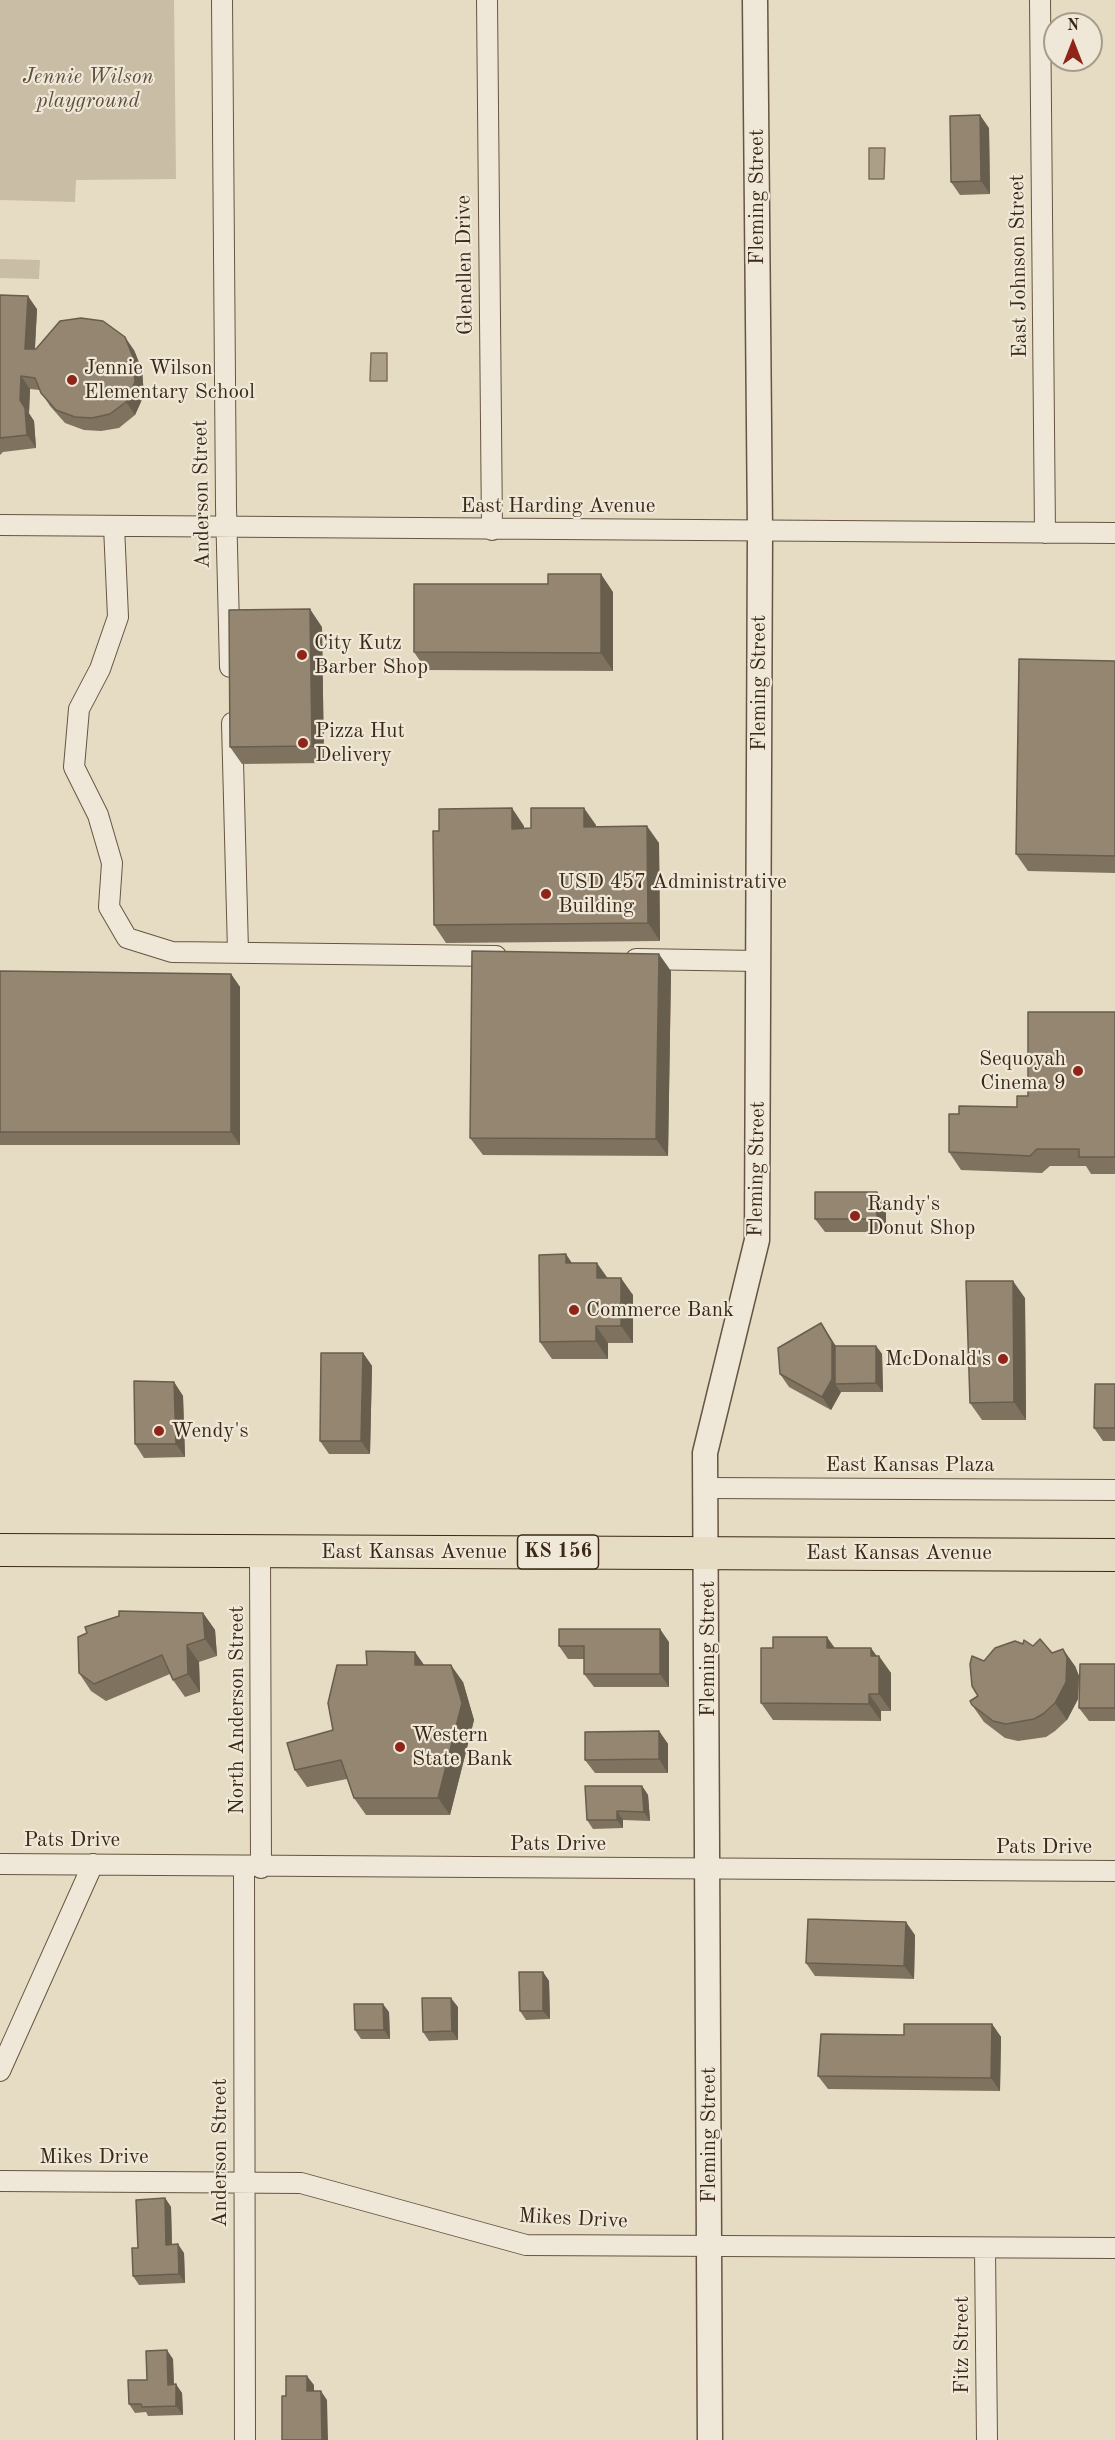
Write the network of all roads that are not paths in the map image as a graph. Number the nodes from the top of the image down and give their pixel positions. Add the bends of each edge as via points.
1 (222, 0) edge
2 (487, 0) edge
3 (755, 0) edge
4 (1040, 0) edge
5 (0, 525) edge
6 (114, 526) junction
7 (226, 527) junction
8 (492, 530) junction
9 (760, 531) junction
10 (1045, 532) junction
11 (1115, 533) edge
12 (238, 951) junction
13 (515, 956) edge
14 (620, 958) edge
15 (758, 961) junction
16 (706, 1488) junction
17 (1115, 1490) edge
18 (0, 1550) edge
19 (260, 1552) junction
20 (707, 1552) junction
21 (1115, 1555) edge
22 (0, 1864) edge
23 (93, 1864) junction
24 (253, 1867) junction
25 (708, 1869) junction
26 (1115, 1871) edge
27 (0, 2070) edge
28 (0, 2181) edge
29 (244, 2182) junction
30 (710, 2246) junction
31 (1115, 2248) edge
32 (986, 2249) junction
33 (245, 2440) edge
34 (710, 2440) edge
35 (987, 2440) edge

1 - 7 street, Anderson Street
2 - 8 street, Glenellen Drive
3 - 9 street, Fleming Street
4 - 10 street, East Johnson Street
5 - 6 street, East Harding Avenue
6 - 7 street, East Harding Avenue
6 - 12 street via 118,617 100,669 79,710 74,767 98,815 112,863 109,907 127,938 172,952
7 - 8 street, East Harding Avenue
7 - 12 street, Anderson Street
8 - 9 street, East Harding Avenue
9 - 10 street, East Harding Avenue
9 - 15 street, Fleming Street
10 - 11 street, East Harding Avenue
12 - 13 street
14 - 15 street
15 - 16 street, Fleming Street via 758,1240 705,1453
16 - 17 street, East Kansas Plaza
16 - 20 street, Fleming Street
18 - 19 main road, East Kansas Avenue / KS 156
19 - 20 main road, East Kansas Avenue / KS 156
19 - 24 street, North Anderson Street
20 - 21 main road, East Kansas Avenue / KS 156
20 - 25 street, Fleming Street
22 - 23 street, Pats Drive
23 - 24 street, Pats Drive
23 - 27 street
24 - 25 street, Pats Drive
24 - 29 street, Anderson Street
25 - 26 street, Pats Drive
25 - 30 street, Fleming Street
28 - 29 street, Mikes Drive
29 - 30 street, Mikes Drive via 301,2183 526,2246
29 - 33 street, Anderson Street
30 - 32 street, Mikes Drive
30 - 34 street, Fleming Street
31 - 32 street, Mikes Drive
32 - 35 street, Fitz Street

